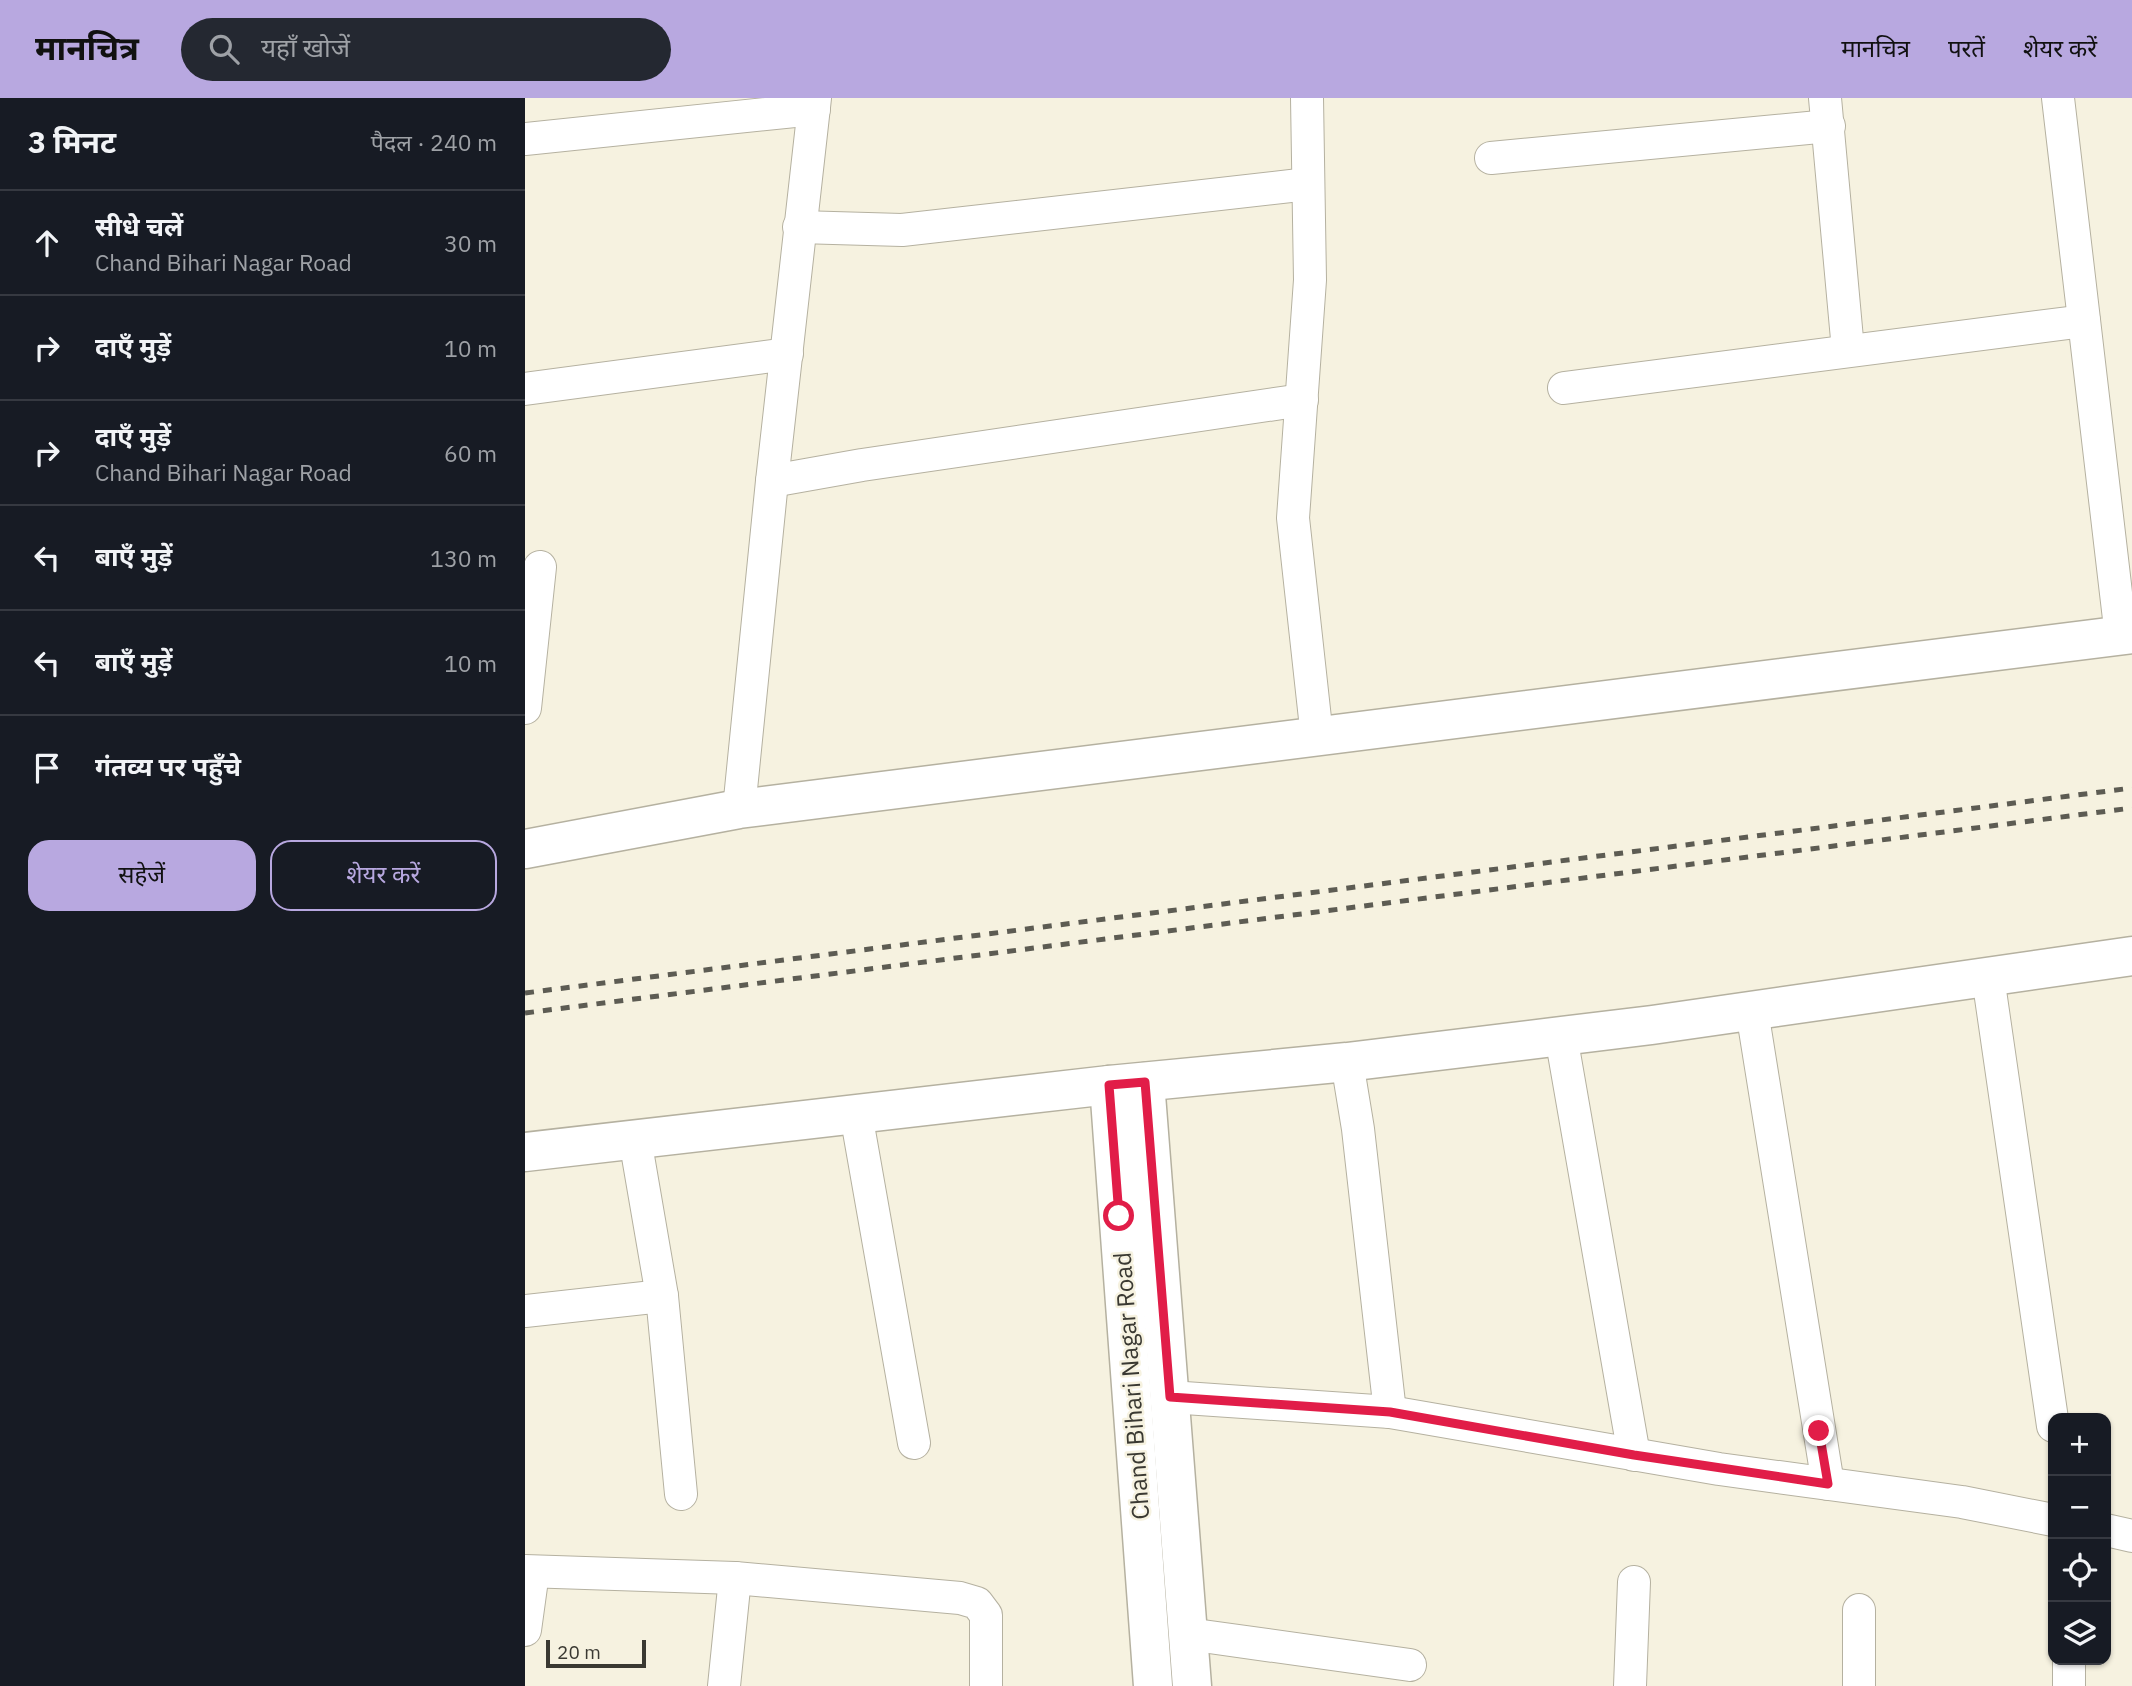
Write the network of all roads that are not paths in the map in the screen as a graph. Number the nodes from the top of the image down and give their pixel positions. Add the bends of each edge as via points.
1 (1307, 98) edge
2 (2058, 98) edge
3 (815, 104) edge
4 (1827, 112) edge
5 (525, 139) edge
6 (1492, 158) dead end
7 (1308, 184) junction
8 (800, 228) junction
9 (2084, 321) junction
10 (1848, 351) junction
11 (786, 354) junction
12 (1564, 388) dead end
13 (525, 389) edge
14 (1302, 400) junction
15 (772, 481) junction
16 (540, 567) dead end
17 (2126, 635) edge
18 (525, 708) edge
19 (1317, 737) junction
20 (739, 809) junction
21 (525, 849) edge
22 (2132, 956) edge
23 (1988, 977) junction
24 (1752, 1011) junction
25 (1561, 1036) junction
26 (1347, 1062) junction
27 (1127, 1084) junction
28 (856, 1114) junction
29 (635, 1139) junction
30 (525, 1152) edge
31 (662, 1296) junction
32 (525, 1311) edge
33 (1170, 1397) junction
34 (1390, 1412) junction
35 (2051, 1413) edge
36 (914, 1443) dead end
37 (1634, 1455) junction
38 (1828, 1484) junction
39 (681, 1494) dead end
40 (2048, 1519) edge
41 (2111, 1531) edge
42 (2132, 1536) edge
43 (529, 1571) edge
44 (735, 1578) junction
45 (1634, 1582) dead end
46 (1859, 1610) dead end
47 (525, 1630) edge
48 (1188, 1634) junction
49 (1410, 1665) dead end
50 (2069, 1665) edge
51 (724, 1686) edge
52 (986, 1686) edge
53 (1153, 1686) edge
54 (1192, 1686) edge
55 (1630, 1686) edge
56 (1859, 1686) edge
57 (2069, 1686) edge

1 - 7 street
2 - 9 street
3 - 5 street
3 - 8 street
4 - 6 street
4 - 10 street
7 - 8 street via 902,230
7 - 14 street via 1310,280
8 - 11 street
9 - 10 street
9 - 17 street
10 - 12 street
11 - 13 street
11 - 15 street
14 - 15 street
14 - 19 street via 1293,518
15 - 20 street
16 - 18 street
17 - 19 street
19 - 20 street
20 - 21 street
22 - 23 street
23 - 24 street
23 - 35 street
24 - 25 street
24 - 38 street
25 - 26 street
25 - 37 street
26 - 27 street
26 - 34 street
27 - 28 street
27 - 33 street, Chand Bihari Nagar Road
27 - 53 street, Chand Bihari Nagar Road
28 - 29 street
28 - 36 street
29 - 30 street
29 - 31 street
31 - 32 street
31 - 39 street
33 - 34 street
33 - 48 street, Chand Bihari Nagar Road
34 - 37 street
37 - 38 street
38 - 40 street
41 - 42 street
43 - 44 street
43 - 47 street
44 - 51 street
44 - 52 street via 977,1603 986,1615
45 - 55 street
46 - 56 street
48 - 49 street
48 - 54 street, Chand Bihari Nagar Road
50 - 57 street

